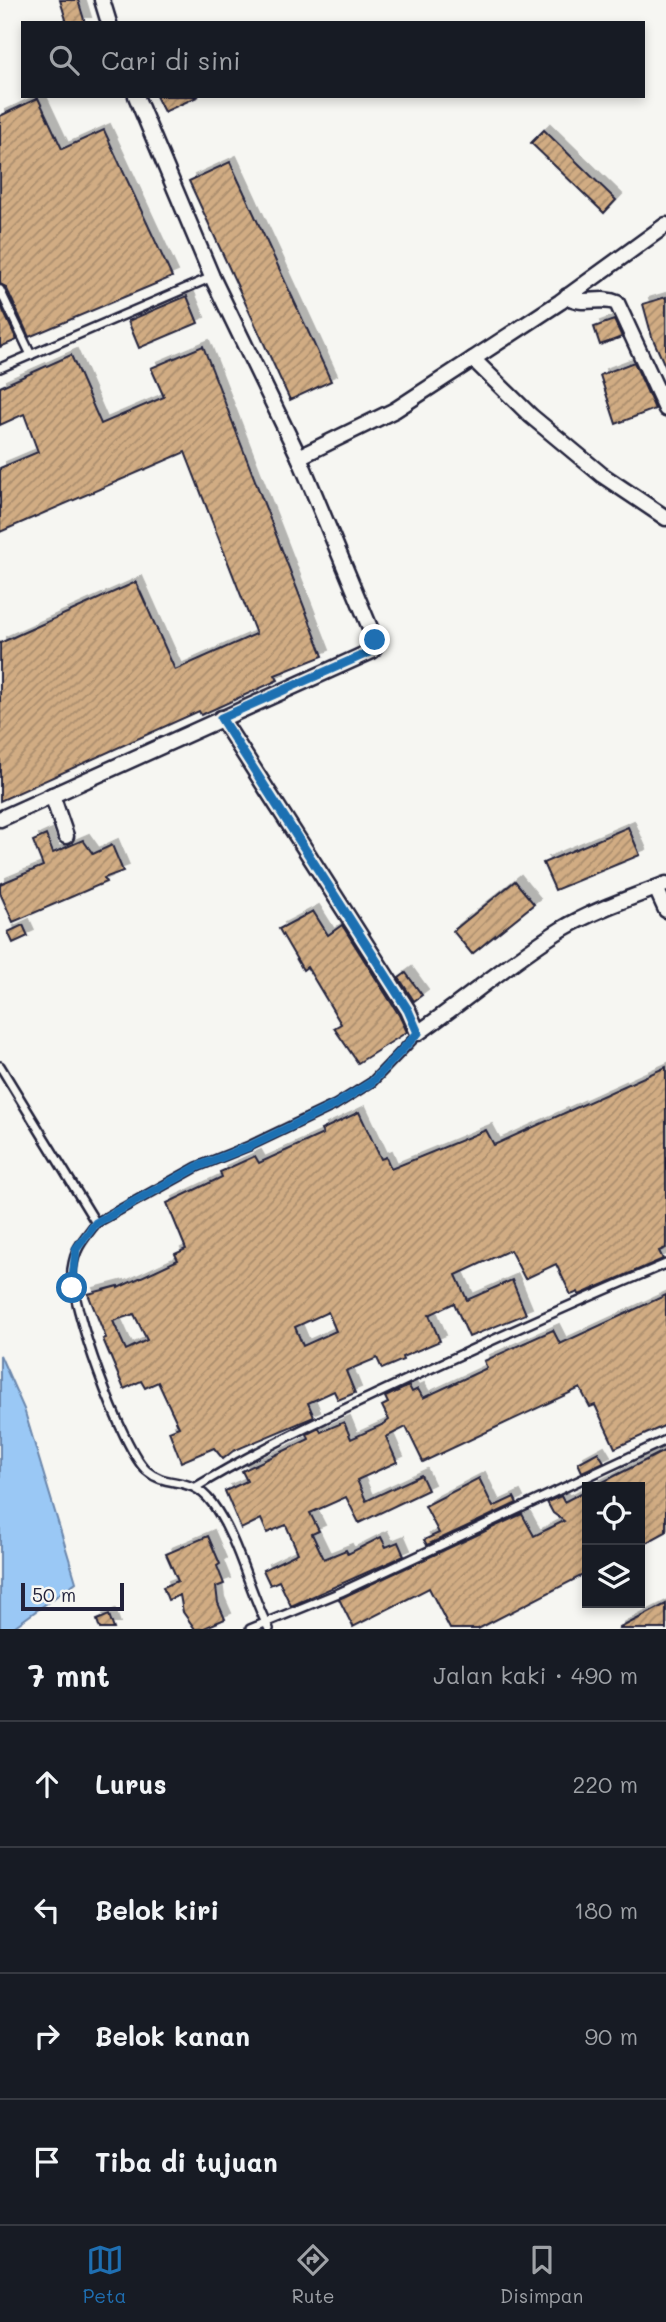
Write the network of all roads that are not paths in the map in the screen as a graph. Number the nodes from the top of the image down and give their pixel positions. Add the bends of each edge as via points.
1 (102, 0) edge
2 (108, 21) edge
3 (137, 98) edge
4 (666, 225) edge
5 (212, 277) junction
6 (0, 289) edge
7 (568, 296) junction
8 (31, 355) junction
9 (473, 359) junction
10 (0, 368) edge
11 (666, 409) edge
12 (299, 457) junction
13 (666, 518) edge
14 (221, 718) junction
15 (52, 795) junction
16 (0, 819) edge
17 (66, 836) dead end
18 (661, 886) edge
19 (666, 910) edge
20 (418, 1033) junction
21 (0, 1066) edge
22 (96, 1223) junction
23 (666, 1264) edge
24 (666, 1440) edge
25 (196, 1487) junction
26 (267, 1626) edge
27 (250, 1629) edge

1 - 2 street
3 - 5 street
4 - 7 street
5 - 8 lane
5 - 12 street
6 - 8 lane
7 - 9 street
7 - 11 street via 580,302 608,299 617,303
8 - 10 lane
9 - 12 street via 395,410
9 - 13 street via 531,416 602,475
12 - 14 street via 375,646
14 - 15 street
14 - 20 street via 408,1010
15 - 16 street
15 - 17 street
18 - 19 street
18 - 20 street via 564,928
20 - 22 lane via 372,1082 335,1105 197,1167
21 - 22 lane
22 - 25 lane via 76,1249 72,1288 100,1377 146,1471
23 - 25 lane via 415,1376
24 - 26 lane
25 - 26 lane via 221,1519
26 - 27 lane

